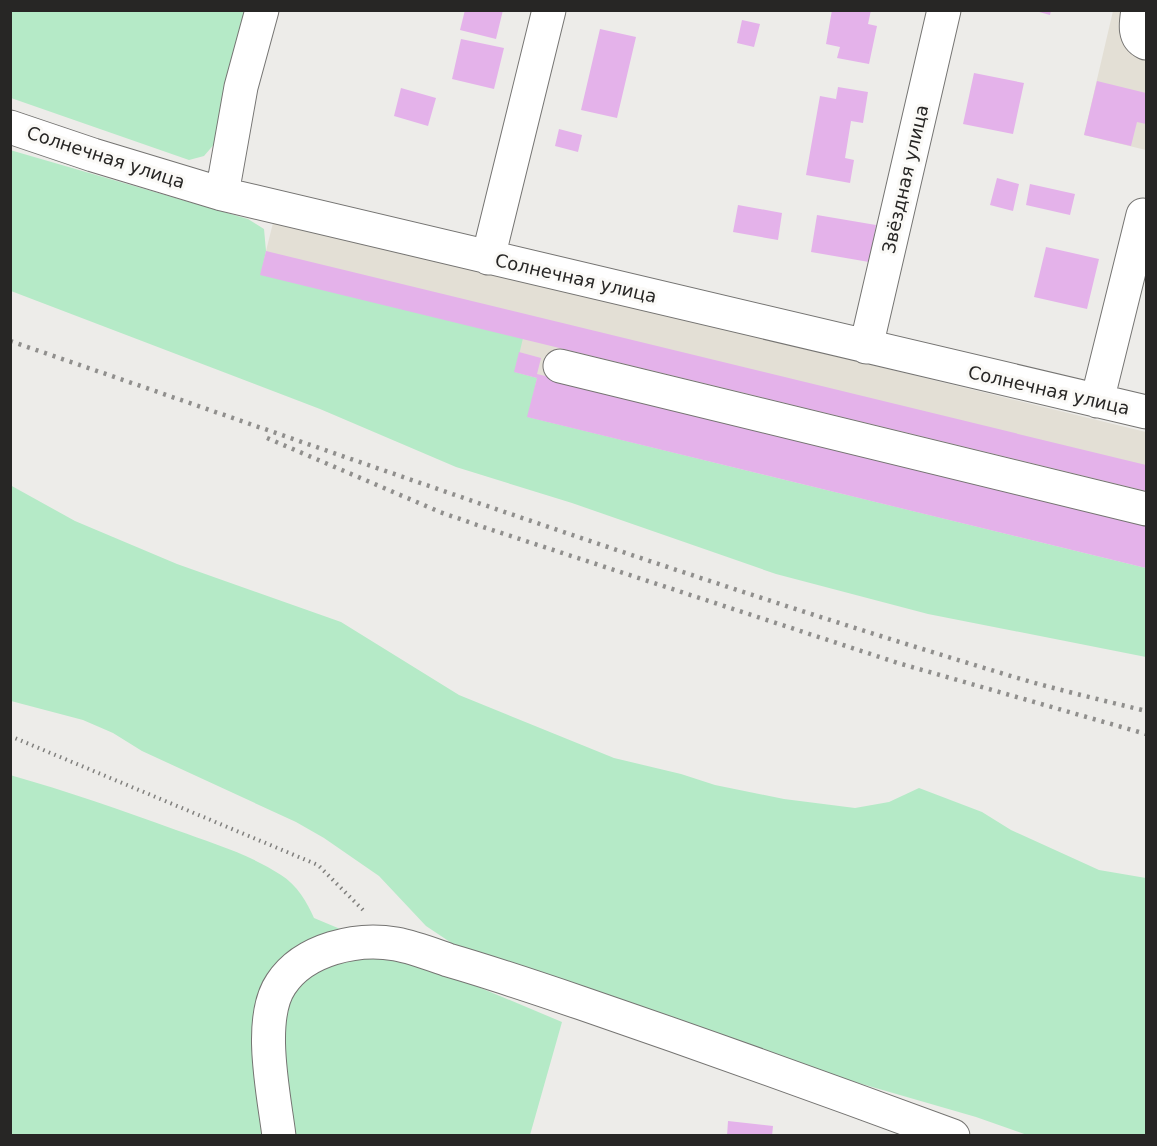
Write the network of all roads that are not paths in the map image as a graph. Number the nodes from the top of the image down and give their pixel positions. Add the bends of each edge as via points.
1 (262, 10) edge
2 (549, 10) edge
3 (944, 10) edge
4 (1138, 10) edge
5 (1146, 43) edge
6 (10, 127) edge
7 (222, 194) junction
8 (1146, 216) edge
9 (488, 258) junction
10 (866, 347) junction
11 (560, 366) dead end
12 (1097, 401) junction
13 (1146, 412) edge
14 (1146, 509) edge
15 (279, 1136) edge
16 (953, 1136) edge

1 - 7 street via 241,87
2 - 9 street
3 - 10 street, Звёздная улица
4 - 5 street via 1136,33
6 - 7 street, Солнечная улица
7 - 9 street, Солнечная улица
8 - 12 street via 1143,215
9 - 10 street, Солнечная улица
10 - 12 street, Солнечная улица
11 - 14 street
12 - 13 street, Солнечная улица
15 - 16 street via 269,1026 281,984 297,967 321,952 375,943 396,944 490,972

